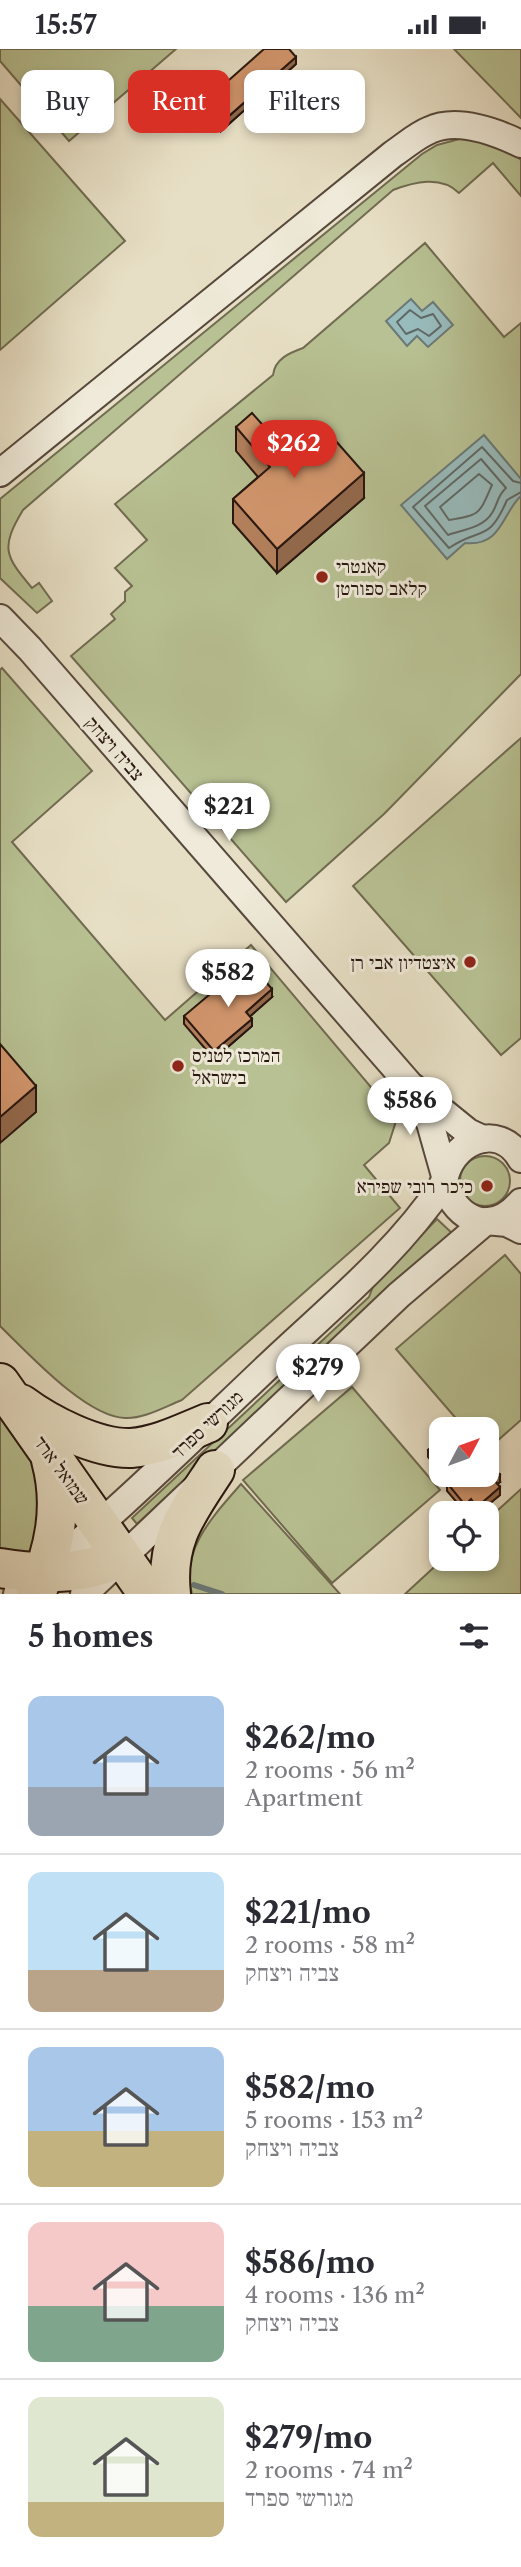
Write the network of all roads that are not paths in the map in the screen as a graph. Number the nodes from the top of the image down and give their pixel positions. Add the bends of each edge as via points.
1 (521, 144) edge
2 (0, 473) edge
3 (4, 626) edge
4 (410, 1085) junction
5 (521, 1129) edge
6 (486, 1139) junction
7 (521, 1159) edge
8 (444, 1179) junction
9 (521, 1202) edge
10 (486, 1221) junction
11 (521, 1230) edge
12 (5, 1389) edge
13 (208, 1423) junction
14 (49, 1454) junction
15 (215, 1470) junction
16 (100, 1522) junction
17 (122, 1557) junction
18 (0, 1568) edge
19 (33, 1587) edge
20 (84, 1594) edge
21 (148, 1594) edge
22 (171, 1594) edge

1 - 2 street via 472,127 431,129 393,154
3 - 4 street, צביה ויצחק
4 - 6 street, צביה ויצחק via 468,1132
4 - 8 street, צביה ויצחק via 430,1123
5 - 6 street
6 - 7 street, צביה ויצחק via 507,1145
6 - 8 street, מגורשי ספרד via 463,1146 453,1156
8 - 10 street, צביה ויצחק via 455,1207
8 - 13 street, מגורשי ספרד via 425,1212 392,1249
9 - 10 street, מגורשי ספרד via 505,1217
10 - 11 street
10 - 15 street, מגורשי ספרד via 399,1295
12 - 13 highway via 66,1431 130,1448 167,1440
12 - 14 highway, שמואל ארד
13 - 16 street, מגורשי ספרד
14 - 16 highway, שמואל ארד
14 - 19 highway via 59,1505 56,1532
15 - 17 street, מגורשי ספרד
15 - 22 highway via 174,1539
16 - 17 highway, שמואל ארד
16 - 19 street, מגורשי ספרד
17 - 19 highway
17 - 20 street, מגורשי ספרד
17 - 21 highway, שמואל ארד
18 - 19 highway

